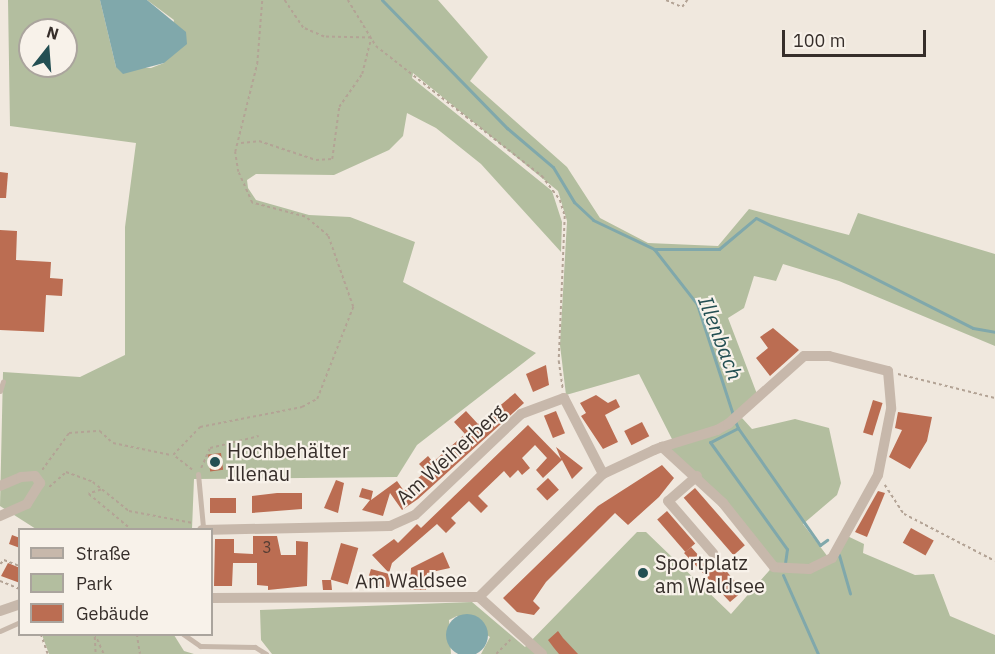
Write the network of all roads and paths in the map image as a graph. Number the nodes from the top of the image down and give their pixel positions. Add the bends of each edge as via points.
1 (262, 0) edge
2 (284, 0) edge
3 (348, 0) edge
4 (666, 0) edge
5 (687, 0) edge
6 (370, 38) junction
7 (241, 143) junction
8 (888, 371) junction
9 (3, 381) dead end
10 (0, 391) edge
11 (564, 398) junction
12 (995, 398) edge
13 (259, 436) dead end
14 (662, 447) junction
15 (173, 455) junction
16 (198, 474) junction
17 (603, 474) junction
18 (878, 475) junction
19 (35, 476) junction
20 (697, 476) junction
21 (0, 486) edge
22 (38, 490) junction
23 (102, 490) junction
24 (0, 516) edge
25 (130, 528) edge
26 (202, 528) edge
27 (713, 553) dead end
28 (995, 561) edge
29 (0, 564) edge
30 (18, 565) edge
31 (0, 581) edge
32 (18, 588) edge
33 (479, 597) junction
34 (213, 598) edge
35 (18, 605) edge
36 (0, 611) edge
37 (18, 623) edge
38 (0, 631) edge
39 (520, 631) junction
40 (42, 636) edge
41 (95, 636) edge
42 (95, 636) edge
43 (137, 636) edge
44 (186, 636) edge
45 (48, 654) edge
46 (96, 654) edge
47 (104, 654) edge
48 (140, 654) edge
49 (266, 654) edge
50 (496, 654) edge
51 (542, 654) edge

1 - 7 path via 257,64
2 - 6 path via 303,28
3 - 6 path
4 - 5 path via 682,7
6 - 7 path via 362,74 339,107 332,159 316,160 259,141
6 - 11 path via 542,176 560,200 565,216 559,361
7 - 15 path via 235,152 238,172 252,203 305,217 328,236 353,307 316,399 302,407 200,427
8 - 12 path
8 - 14 street, Am Waldsee via 829,356 804,356 728,424
8 - 18 street via 891,408
9 - 10 lane
11 - 17 street
11 - 26 street, Am Weiherberg via 544,401 521,414 415,515 390,526
13 - 16 path via 210,448
14 - 17 street, Am Waldsee
14 - 20 street
15 - 16 path
15 - 19 path via 113,443 100,431 69,433
16 - 26 lane
17 - 33 street, Am Waldsee
18 - 20 street via 832,558 809,569 784,570 774,567
18 - 28 path via 904,514
19 - 21 street
19 - 22 street
20 - 27 street via 668,501
22 - 23 path via 66,472
22 - 24 street via 27,504
23 - 25 path via 89,494
23 - 26 path via 129,511 179,517
29 - 30 path via 4,560
31 - 32 path
33 - 34 street, Am Waldsee
33 - 39 street
35 - 36 street
37 - 38 lane
39 - 50 path
39 - 51 street
40 - 45 path
41 - 46 path
42 - 47 path
43 - 48 path
44 - 49 lane via 200,646 255,647

